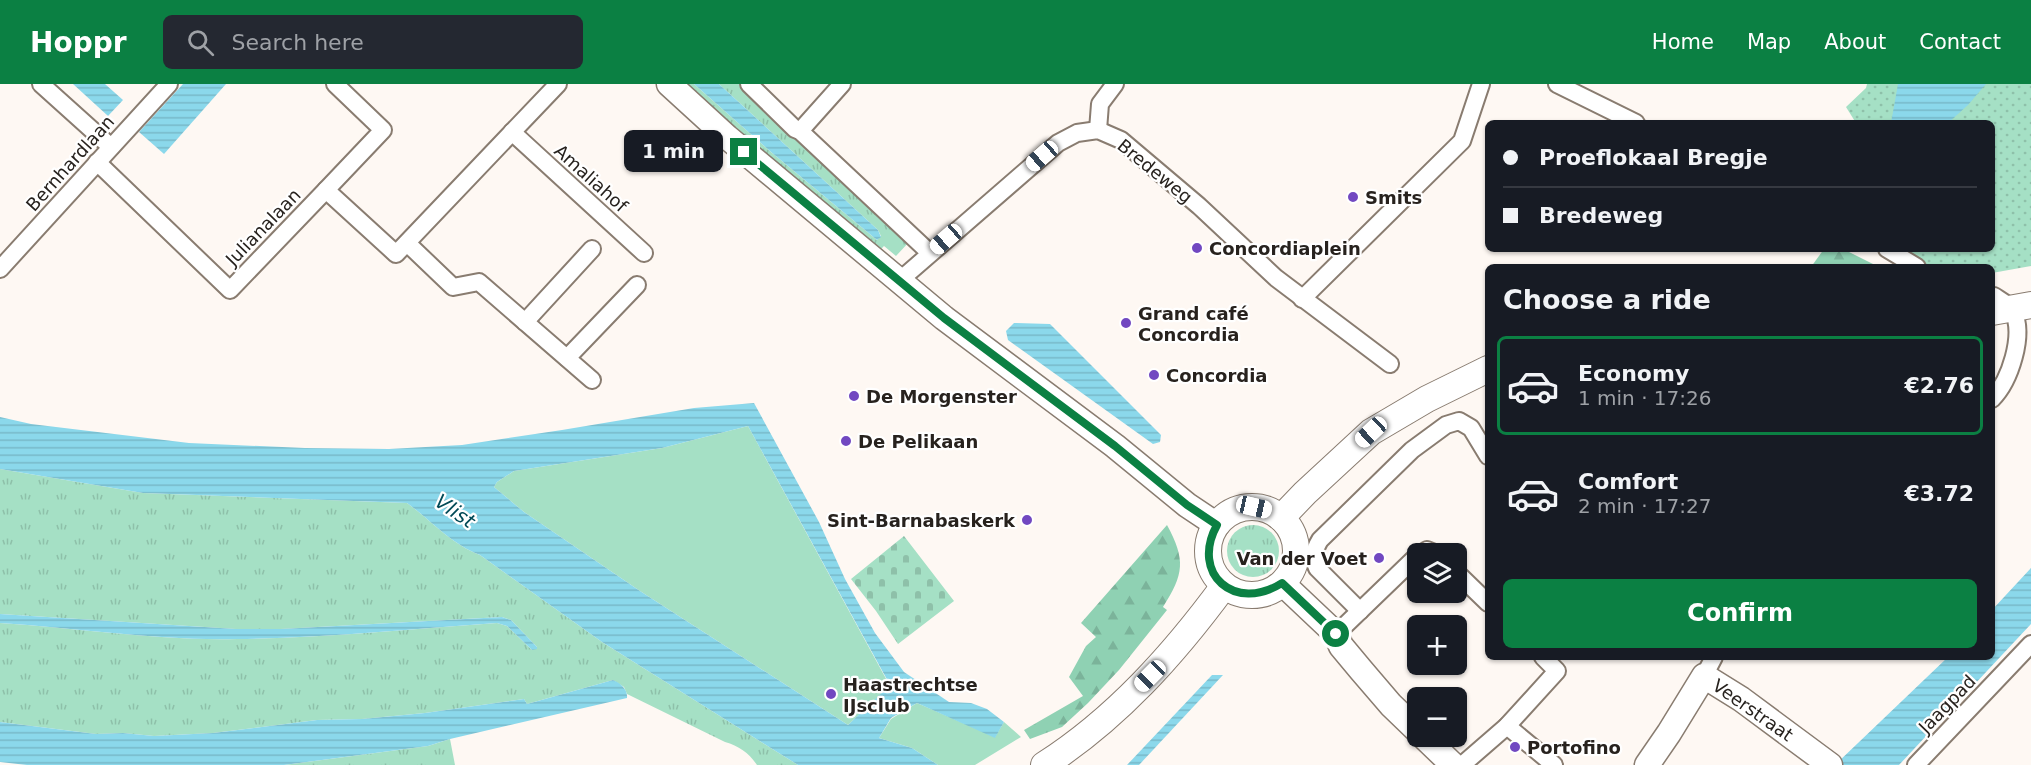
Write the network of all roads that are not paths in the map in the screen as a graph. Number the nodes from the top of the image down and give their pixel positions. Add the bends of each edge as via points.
1 (41, 84) edge
2 (169, 84) edge
3 (335, 84) edge
4 (558, 84) edge
5 (669, 84) edge
6 (749, 84) edge
7 (842, 84) edge
8 (1115, 84) edge
9 (1481, 84) edge
10 (1557, 84) edge
11 (1630, 120) edge
12 (1098, 130) junction
13 (800, 131) junction
14 (512, 132) junction
15 (111, 147) junction
16 (97, 162) junction
17 (326, 190) junction
18 (407, 243) junction
19 (592, 249) dead end
20 (1892, 252) edge
21 (644, 253) dead end
22 (930, 253) junction
23 (1912, 264) edge
24 (0, 269) edge
25 (899, 281) junction
26 (637, 285) dead end
27 (2031, 288) edge
28 (1302, 298) junction
29 (2004, 304) edge
30 (525, 322) junction
31 (567, 358) junction
32 (1390, 364) dead end
33 (1485, 370) edge
34 (592, 380) dead end
35 (1995, 395) edge
36 (1485, 451) edge
37 (1281, 518) junction
38 (1217, 525) junction
39 (1407, 566) edge
40 (1282, 583) junction
41 (1467, 583) edge
42 (1224, 586) junction
43 (1485, 600) edge
44 (1360, 611) junction
45 (1336, 634) junction
46 (2031, 644) edge
47 (1547, 660) edge
48 (1709, 666) edge
49 (1407, 720) edge
50 (1507, 726) junction
51 (1434, 747) edge
52 (1044, 765) edge
53 (1453, 765) edge
54 (1461, 765) edge
55 (1554, 765) edge
56 (1647, 765) edge
57 (1830, 765) edge
58 (1916, 765) edge

1 - 15 street
2 - 15 street, Bernhardlaan
3 - 17 street via 383,130
4 - 14 street
5 - 25 street
6 - 13 street
7 - 13 street
8 - 12 street via 1100,104
9 - 28 street via 1462,141
10 - 11 street
12 - 22 street, Bredeweg via 1077,133 1058,142
12 - 28 street, Bredeweg via 1121,140
13 - 22 street
14 - 18 street
14 - 21 street, Amaliahof
15 - 16 street, Bernhardlaan
16 - 17 street, Julianalaan via 230,290
16 - 24 street, Bernhardlaan
17 - 18 street, Julianalaan via 396,254
18 - 30 street via 453,287 479,282
19 - 30 street
20 - 23 street
22 - 25 street, Bredeweg
25 - 38 street
26 - 31 street
27 - 29 main road
28 - 32 street, Bredeweg
29 - 35 street via 2017,328 2013,360
30 - 31 street
31 - 34 street
33 - 37 main road via 1371,432
36 - 44 street via 1471,428 1459,422 1446,425 1412,450 1316,546 1317,568
37 - 38 main road via 1254,507 1227,515
37 - 40 main road via 1295,543 1291,572
38 - 42 main road via 1208,550 1215,576
39 - 44 street
40 - 42 main road via 1269,592 1254,595
40 - 45 street
41 - 43 street
42 - 52 main road via 1200,620 1113,714
44 - 45 street
45 - 49 street via 1341,646
46 - 58 street, Jaagpad
47 - 50 street via 1557,670
48 - 56 street
48 - 57 street, Veerstraat via 1741,699
50 - 54 street
50 - 55 street
51 - 53 street

